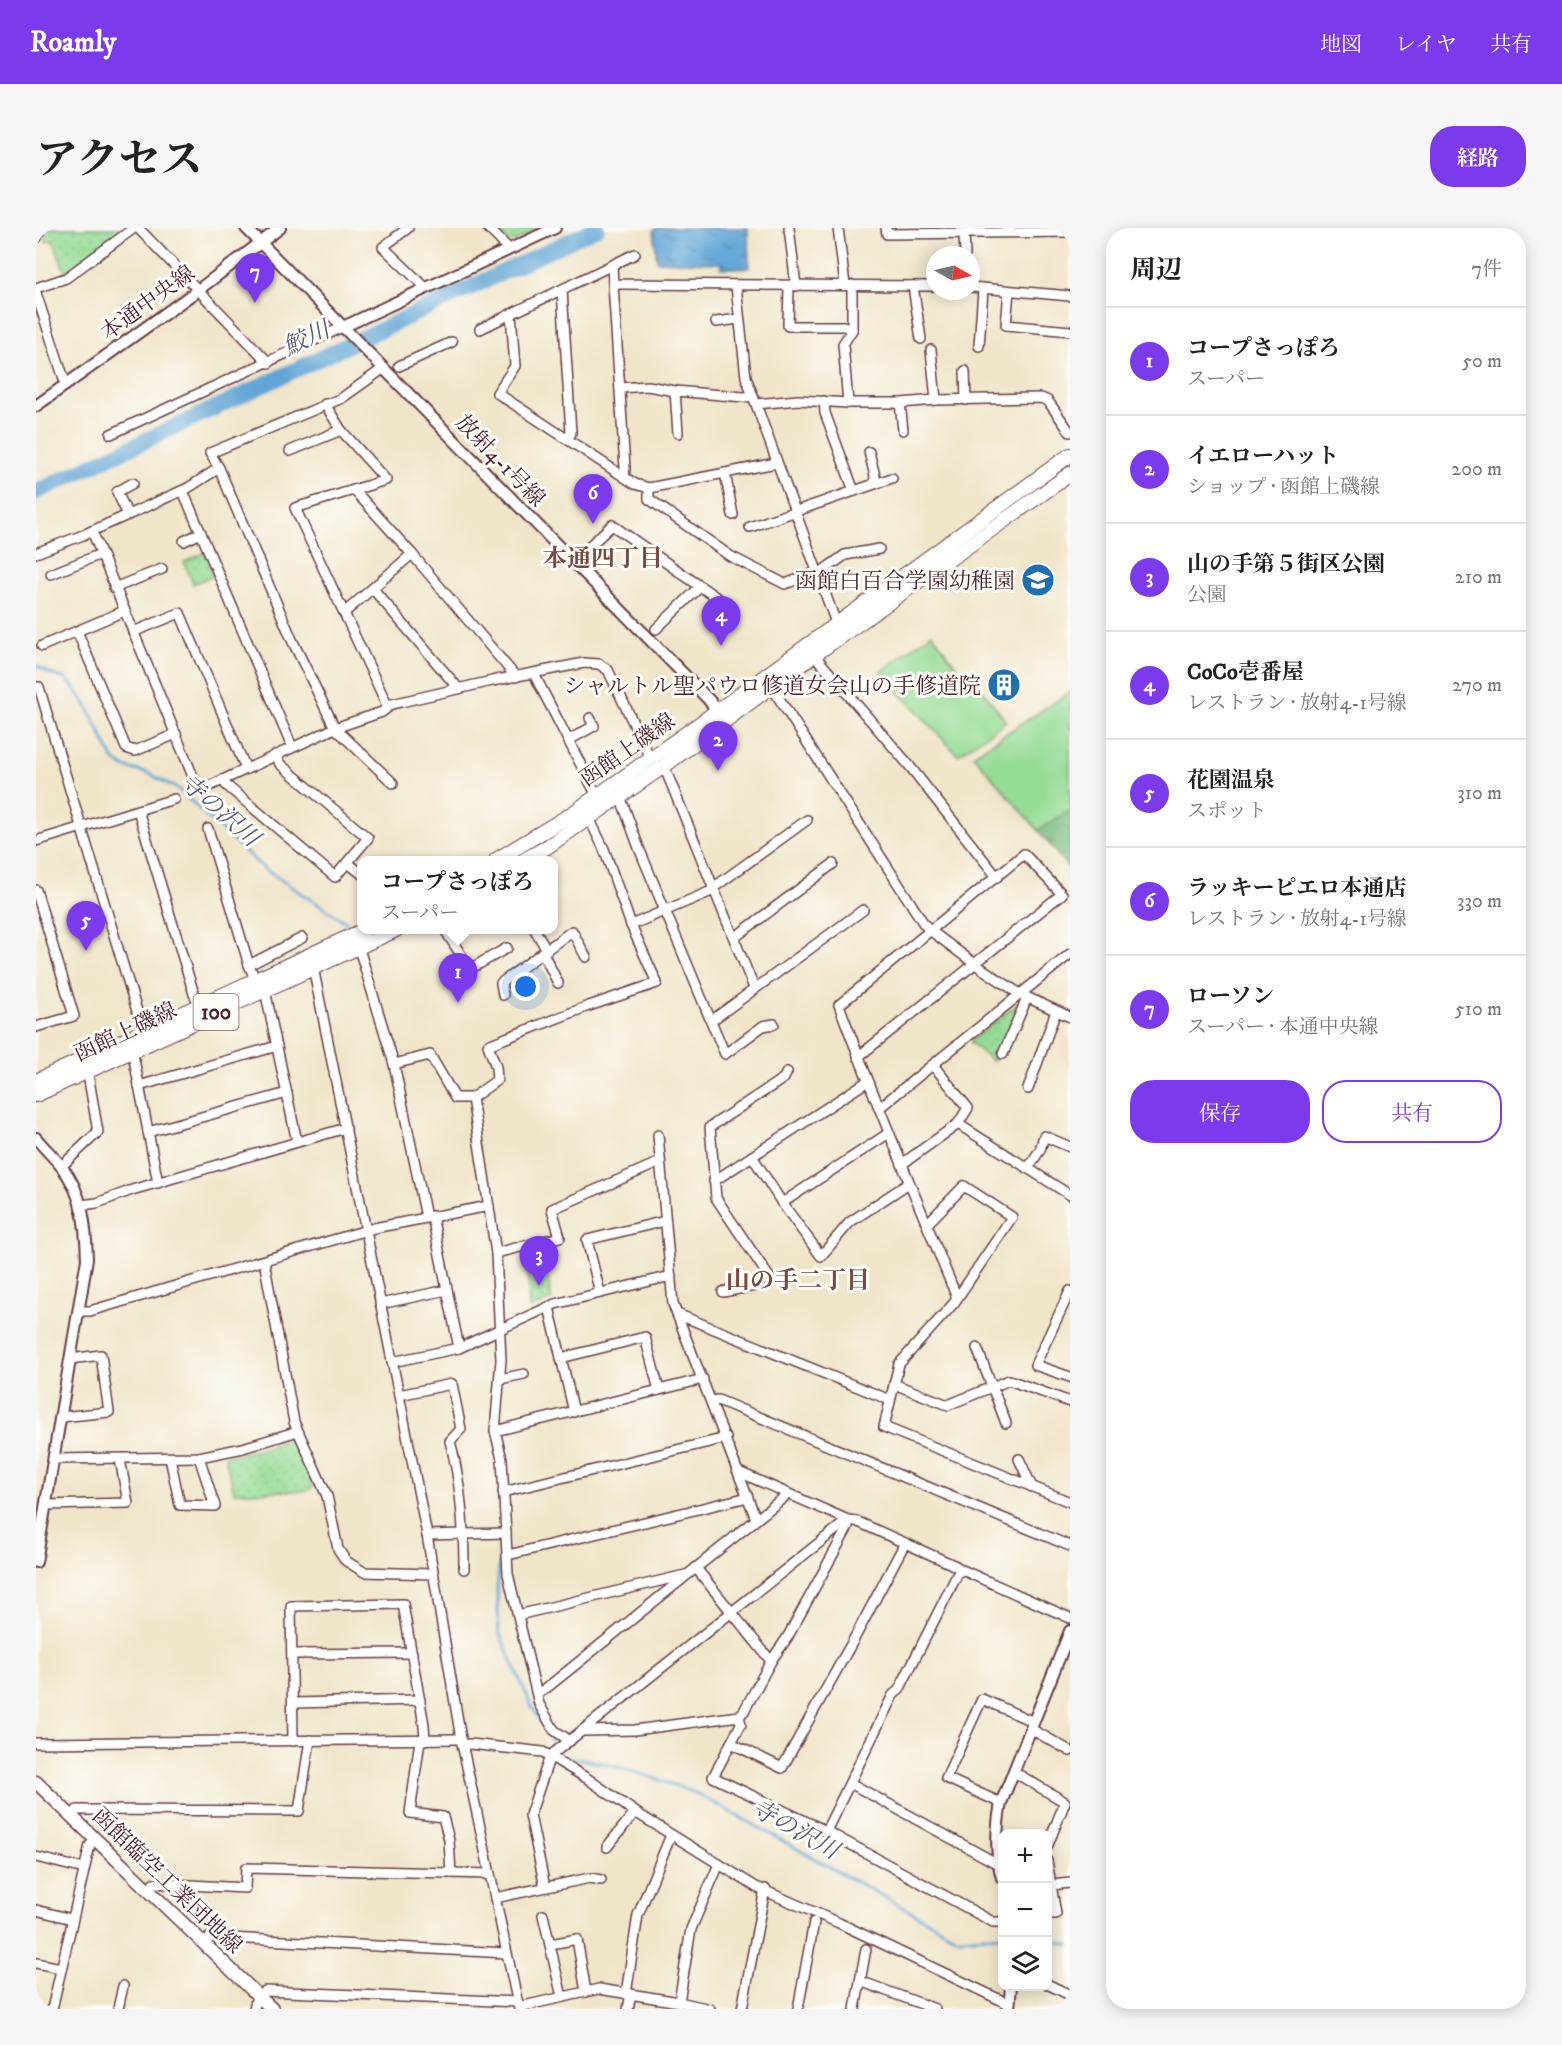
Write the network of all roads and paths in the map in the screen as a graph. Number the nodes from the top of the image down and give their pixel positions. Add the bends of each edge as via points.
1 (39, 228) edge
2 (136, 228) edge
3 (246, 228) edge
4 (280, 228) edge
5 (408, 228) edge
6 (488, 228) edge
7 (555, 228) edge
8 (789, 228) edge
9 (838, 228) edge
10 (886, 228) edge
11 (1070, 232) edge
12 (964, 233) junction
13 (36, 237) edge
14 (261, 242) junction
15 (965, 246) edge
16 (509, 249) junction
17 (635, 254) dead end
18 (612, 266) junction
19 (613, 284) junction
20 (848, 285) junction
21 (736, 286) junction
22 (792, 286) junction
23 (913, 286) junction
24 (926, 286) edge
25 (36, 288) edge
26 (426, 288) junction
27 (980, 288) edge
28 (983, 288) junction
29 (198, 290) junction
30 (562, 290) junction
31 (1009, 291) junction
32 (36, 293) edge
33 (1070, 296) edge
34 (511, 314) junction
35 (739, 319) junction
36 (716, 322) dead end
37 (480, 329) dead end
38 (346, 330) junction
39 (852, 330) junction
40 (1070, 331) edge
41 (921, 339) dead end
42 (452, 342) dead end
43 (979, 346) dead end
44 (931, 350) dead end
45 (269, 363) junction
46 (399, 366) dead end
47 (384, 368) junction
48 (965, 371) dead end
49 (66, 385) junction
50 (620, 388) junction
51 (675, 392) junction
52 (754, 400) junction
53 (936, 400) junction
54 (966, 400) junction
55 (824, 401) junction
56 (848, 403) junction
57 (900, 403) junction
58 (325, 404) junction
59 (36, 406) edge
60 (341, 430) junction
61 (903, 430) dead end
62 (1070, 432) edge
63 (678, 433) dead end
64 (111, 434) dead end
65 (568, 440) junction
66 (290, 451) dead end
67 (869, 452) dead end
68 (1070, 455) edge
69 (777, 463) junction
70 (219, 468) junction
71 (725, 473) junction
72 (1070, 474) edge
73 (624, 477) junction
74 (892, 478) dead end
75 (133, 483) dead end
76 (874, 484) junction
77 (649, 488) junction
78 (183, 491) junction
79 (355, 491) junction
80 (854, 491) junction
81 (794, 511) junction
82 (128, 515) junction
83 (734, 515) dead end
84 (750, 527) dead end
85 (92, 531) junction
86 (201, 533) junction
87 (184, 541) dead end
88 (879, 549) dead end
89 (36, 553) edge
90 (582, 553) dead end
91 (101, 554) junction
92 (412, 554) junction
93 (162, 569) dead end
94 (51, 574) dead end
95 (817, 574) junction
96 (700, 587) junction
97 (114, 588) junction
98 (373, 589) junction
99 (733, 609) dead end
100 (124, 611) junction
101 (344, 613) junction
102 (836, 623) junction
103 (657, 629) dead end
104 (77, 632) junction
105 (133, 633) junction
106 (42, 646) dead end
107 (814, 655) junction
108 (534, 674) junction
109 (516, 677) junction
110 (771, 686) junction
111 (36, 687) edge
112 (459, 689) junction
113 (388, 707) junction
114 (722, 715) junction
115 (590, 718) dead end
116 (335, 728) junction
117 (176, 734) junction
118 (569, 740) junction
119 (292, 747) junction
120 (275, 755) junction
121 (650, 758) junction
122 (664, 766) junction
123 (246, 769) junction
124 (223, 780) junction
125 (393, 783) dead end
126 (597, 796) junction
127 (620, 796) junction
128 (174, 800) dead end
129 (138, 810) junction
130 (589, 818) junction
131 (807, 820) dead end
132 (80, 827) junction
133 (208, 829) dead end
134 (36, 841) edge
135 (504, 856) edge
136 (532, 856) edge
137 (348, 862) junction
138 (833, 864) dead end
139 (357, 870) edge
140 (997, 877) junction
141 (714, 889) junction
142 (36, 890) edge
143 (665, 910) junction
144 (863, 910) dead end
145 (631, 926) junction
146 (931, 931) junction
147 (375, 934) edge
148 (448, 934) edge
149 (537, 934) edge
150 (359, 937) edge
151 (302, 938) dead end
152 (734, 938) junction
153 (507, 948) dead end
154 (545, 952) junction
155 (1070, 954) edge
156 (586, 957) dead end
157 (975, 964) junction
158 (249, 965) junction
159 (313, 967) junction
160 (255, 979) junction
161 (558, 983) dead end
162 (754, 988) junction
163 (265, 990) junction
164 (502, 995) dead end
165 (1023, 996) junction
166 (199, 1004) junction
167 (1056, 1011) junction
168 (1070, 1017) edge
169 (711, 1021) junction
170 (774, 1024) dead end
171 (36, 1027) edge
172 (143, 1031) junction
173 (277, 1046) junction
174 (1003, 1054) dead end
175 (858, 1057) junction
176 (134, 1059) dead end
177 (394, 1064) junction
178 (933, 1065) junction
179 (787, 1071) dead end
180 (89, 1080) dead end
181 (36, 1081) edge
182 (868, 1081) junction
183 (139, 1086) junction
184 (1028, 1089) dead end
185 (286, 1092) junction
186 (36, 1095) edge
187 (472, 1098) junction
188 (879, 1108) junction
189 (958, 1124) junction
190 (346, 1128) junction
191 (148, 1132) junction
192 (889, 1133) junction
193 (658, 1135) dead end
194 (36, 1138) edge
195 (297, 1142) junction
196 (1070, 1147) edge
197 (752, 1156) junction
198 (66, 1162) dead end
199 (660, 1162) junction
200 (902, 1164) junction
201 (1028, 1168) junction
202 (714, 1181) junction
203 (158, 1183) junction
204 (909, 1183) junction
205 (1070, 1195) edge
206 (782, 1203) junction
207 (81, 1205) junction
208 (489, 1206) junction
209 (429, 1216) junction
210 (665, 1221) junction
211 (927, 1224) junction
212 (366, 1231) junction
213 (496, 1253) junction
214 (264, 1262) junction
215 (671, 1276) junction
216 (447, 1290) junction
217 (1070, 1291) edge
218 (723, 1292) dead end
219 (600, 1293) junction
220 (957, 1298) junction
221 (380, 1304) junction
222 (549, 1307) junction
223 (78, 1311) junction
224 (677, 1314) junction
225 (500, 1329) junction
226 (459, 1348) junction
227 (977, 1348) dead end
228 (561, 1358) junction
229 (69, 1359) junction
230 (392, 1362) junction
231 (524, 1374) dead end
232 (1070, 1377) edge
233 (500, 1379) junction
234 (703, 1379) junction
235 (894, 1384) junction
236 (992, 1387) junction
237 (659, 1390) junction
238 (399, 1395) junction
239 (890, 1400) junction
240 (711, 1401) junction
241 (1070, 1402) edge
242 (574, 1412) junction
243 (61, 1418) junction
244 (1006, 1423) dead end
245 (298, 1431) junction
246 (495, 1431) junction
247 (726, 1438) junction
248 (199, 1457) junction
249 (170, 1458) junction
250 (54, 1459) junction
251 (120, 1459) junction
252 (1019, 1459) dead end
253 (739, 1472) junction
254 (1032, 1487) junction
255 (503, 1492) junction
256 (788, 1494) junction
257 (748, 1497) junction
258 (1070, 1502) edge
259 (46, 1505) junction
260 (756, 1519) junction
261 (848, 1520) junction
262 (39, 1529) edge
263 (506, 1533) junction
264 (427, 1535) junction
265 (464, 1535) junction
266 (905, 1543) junction
267 (1070, 1546) edge
268 (508, 1556) junction
269 (36, 1562) edge
270 (464, 1569) dead end
271 (960, 1569) junction
272 (692, 1571) junction
273 (433, 1574) junction
274 (731, 1612) junction
275 (518, 1615) junction
276 (1070, 1617) edge
277 (1070, 1631) edge
278 (411, 1653) junction
279 (292, 1654) junction
280 (771, 1661) junction
281 (537, 1693) junction
282 (420, 1700) junction
283 (293, 1703) junction
284 (740, 1716) junction
285 (1032, 1726) junction
286 (584, 1731) junction
287 (310, 1740) junction
288 (422, 1740) junction
289 (570, 1740) junction
290 (293, 1742) junction
291 (462, 1742) junction
292 (36, 1743) edge
293 (731, 1743) junction
294 (1070, 1751) edge
295 (550, 1756) junction
296 (1014, 1772) junction
297 (36, 1782) edge
298 (850, 1783) junction
299 (1001, 1803) junction
300 (77, 1810) dead end
301 (635, 1812) junction
302 (826, 1831) junction
303 (1052, 1834) edge
304 (671, 1835) junction
305 (90, 1845) dead end
306 (607, 1847) dead end
307 (36, 1857) edge
308 (719, 1864) junction
309 (998, 1864) joint
310 (84, 1869) junction
311 (451, 1873) junction
312 (490, 1874) junction
313 (602, 1880) dead end
314 (153, 1883) dead end
315 (1070, 1883) edge
316 (1052, 1885) joint
317 (545, 1887) junction
318 (765, 1889) junction
319 (495, 1898) junction
320 (36, 1910) edge
321 (1052, 1914) edge
322 (543, 1915) dead end
323 (72, 1919) junction
324 (814, 1922) dead end
325 (998, 1922) edge
326 (210, 1937) dead end
327 (551, 1944) junction
328 (866, 1949) dead end
329 (507, 1953) junction
330 (36, 1963) edge
331 (61, 1968) junction
332 (860, 1981) junction
333 (123, 1986) dead end
334 (1052, 1986) edge
335 (1010, 1991) edge
336 (586, 1992) junction
337 (261, 1993) junction
338 (628, 1994) junction
339 (1070, 1995) edge
340 (562, 1997) junction
341 (680, 2005) edge
342 (518, 2006) edge
343 (1009, 2006) edge
344 (52, 2009) edge
345 (117, 2009) edge
346 (254, 2009) edge
347 (272, 2009) edge
348 (628, 2009) edge
349 (710, 2009) edge
350 (742, 2009) edge
351 (798, 2009) edge
352 (855, 2009) edge
353 (935, 2009) edge

1 - 13 street
2 - 25 street via 66,278
2 - 29 street
3 - 14 street, 放射4-1号線
4 - 14 street, 本通中央線
5 - 26 street via 383,247
6 - 16 street
7 - 16 street
8 - 22 street
9 - 20 street
10 - 12 street via 887,234
11 - 12 street
12 - 15 street
14 - 29 street, 本通中央線
14 - 38 street, 放射4-1号線
16 - 26 street
17 - 18 street
18 - 19 street
18 - 30 street
19 - 21 street
19 - 50 street
20 - 22 street
20 - 23 street
20 - 39 street
21 - 22 street
21 - 35 street
22 - 39 street via 788,326 844,326
23 - 24 street
23 - 41 street
26 - 38 street
27 - 28 street
28 - 31 street
28 - 43 street
29 - 45 street
29 - 49 street, 本通中央線
30 - 34 street
30 - 65 street via 571,433
31 - 33 street
31 - 40 street via 1006,325
32 - 49 street
34 - 37 street
34 - 65 street via 515,366 497,393
35 - 36 street
35 - 52 street via 746,377
38 - 45 street
38 - 47 street, 放射4-1号線
39 - 56 street via 843,344
42 - 46 street
44 - 53 street
45 - 64 street
47 - 58 street via 342,398
47 - 114 street, 放射4-1号線
48 - 54 street
49 - 59 street, 本通中央線
50 - 51 street via 648,386
50 - 73 street
51 - 52 street
51 - 63 street
52 - 55 street
52 - 69 street
53 - 54 street
53 - 57 street
54 - 62 street via 1041,398 1048,401
55 - 56 street
55 - 80 street
56 - 57 street
57 - 61 street
58 - 60 street
58 - 70 street via 210,453
60 - 66 street
60 - 79 street via 386,480
65 - 73 street
67 - 76 street
68 - 102 main road, 函館上磯線
69 - 71 street
69 - 81 street
70 - 78 street
70 - 116 street via 293,642
71 - 77 street
71 - 83 street
72 - 107 main road, 函館上磯線
73 - 77 street
74 - 76 street
75 - 82 street via 117,492
76 - 80 street
77 - 95 street via 649,499 739,561 785,584
78 - 82 street
78 - 86 street
79 - 92 street
79 - 101 street via 295,508
80 - 81 street
81 - 84 street
81 - 95 street
82 - 85 street
85 - 89 street
85 - 91 street
86 - 87 street
86 - 119 street
88 - 95 street via 845,555
90 - 96 street via 612,525
91 - 94 street
91 - 97 street
92 - 98 street
92 - 109 street
93 - 97 street
95 - 102 street
96 - 99 street
96 - 103 street
97 - 100 street
98 - 101 street
98 - 112 street
100 - 104 street
100 - 105 street
101 - 113 street
102 - 114 main road, 函館上磯線
104 - 106 street
104 - 117 street via 126,748 135,752
105 - 117 street
105 - 123 street via 180,613
107 - 110 main road, 函館上磯線
107 - 140 street via 908,764
108 - 109 street
108 - 118 street
108 - 121 street via 584,663 599,664 608,670
109 - 112 street
110 - 114 main road, 函館上磯線
110 - 146 street
111 - 132 street
112 - 113 street
113 - 116 street
114 - 121 main road, 函館上磯線
114 - 122 main road, 函館上磯線
115 - 118 street via 594,726
116 - 119 street
116 - 125 street
117 - 124 street via 199,790
118 - 126 street
119 - 120 street
120 - 123 street
120 - 137 street via 280,764 368,838
121 - 126 main road, 函館上磯線
122 - 127 main road, 函館上磯線
122 - 141 street
123 - 124 street
124 - 137 street via 335,877
126 - 135 main road, 函館上磯線
127 - 130 main road, 函館上磯線
127 - 143 street
128 - 129 street
129 - 132 street
129 - 166 street
130 - 136 main road, 函館上磯線
130 - 145 street
131 - 141 street
132 - 134 street
132 - 172 street
133 - 158 street
137 - 139 street
138 - 152 street
140 - 146 street
140 - 157 street via 1024,854 1062,894
141 - 143 street
141 - 152 street
142 - 171 street via 74,1016
143 - 145 street
143 - 169 street
144 - 162 street
145 - 187 street via 657,983 488,1045 497,1080
146 - 157 street
146 - 175 street via 838,1005
147 - 150 main road, 函館上磯線 / 100
148 - 153 street via 470,969
149 - 154 street
150 - 159 main road, 函館上磯線 / 100
150 - 160 main road, 函館上磯線 / 100
150 - 177 street
151 - 158 street
152 - 162 street
154 - 156 street via 572,931
154 - 161 street
154 - 164 street via 501,983
155 - 165 street
157 - 165 street
157 - 175 street
158 - 160 street
159 - 163 main road, 函館上磯線 / 100
159 - 190 street
160 - 166 main road, 函館上磯線 / 100
162 - 169 street
163 - 173 street
163 - 186 main road, 函館上磯線 / 100
165 - 167 street
165 - 174 street
165 - 178 street
166 - 172 main road, 函館上磯線 / 100
167 - 168 street
167 - 184 street
169 - 170 street via 725,1054 763,1026
172 - 181 main road, 函館上磯線 / 100
173 - 183 street
173 - 185 street
175 - 182 street
176 - 183 street
177 - 187 street via 430,1055 456,1098
177 - 209 street
178 - 188 street
178 - 189 street via 968,1108
179 - 202 street via 784,1078 710,1127
180 - 198 street via 98,1132
182 - 188 street
182 - 197 street
183 - 191 street
185 - 191 street
185 - 195 street
187 - 208 street
188 - 192 street
189 - 200 street
189 - 201 street
190 - 195 street
190 - 212 street
191 - 203 street
192 - 200 street
192 - 206 street
193 - 199 street
194 - 207 street via 68,1175
195 - 203 street
196 - 201 street via 1044,1136
197 - 202 street
197 - 206 street
199 - 210 street
199 - 213 street via 552,1209 560,1237
200 - 204 street
201 - 205 street
202 - 218 street via 716,1198 769,1277 754,1286
203 - 207 street
204 - 206 street via 850,1222 821,1256
204 - 211 street
207 - 223 street via 87,1259
208 - 209 street
208 - 213 street
209 - 212 street
209 - 216 street
210 - 215 street
210 - 219 street via 587,1240
211 - 220 street
211 - 220 street via 964,1186 1012,1217
212 - 214 street
212 - 221 street
213 - 225 street
214 - 223 street via 90,1311
214 - 245 street
215 - 219 street
215 - 224 street
216 - 221 street
216 - 226 street
217 - 232 street via 1035,1365
219 - 222 street
220 - 235 street via 899,1364
221 - 230 street
222 - 225 street
222 - 228 street
223 - 229 street
224 - 234 street
224 - 239 street
225 - 226 street
225 - 233 street
226 - 230 street
227 - 236 street
228 - 237 street via 645,1337
228 - 242 street
229 - 243 street
229 - 243 street via 101,1355 109,1412
230 - 238 street
231 - 233 street
233 - 246 street
234 - 237 street
234 - 240 street
235 - 236 street via 948,1405
235 - 239 street
236 - 241 street via 1010,1380
236 - 244 street
237 - 242 street
238 - 264 street
238 - 265 street via 452,1384 461,1429 450,1441 458,1472
239 - 254 street via 884,1427
240 - 247 street
240 - 267 street via 718,1400
242 - 246 street
243 - 250 street
245 - 248 street
245 - 273 street via 327,1496 335,1542 346,1561 370,1573
246 - 255 street via 502,1459
247 - 253 street
247 - 255 street
248 - 249 street
248 - 249 street via 215,1506 180,1505
249 - 251 street
250 - 251 street
250 - 259 street
251 - 259 street via 128,1503
252 - 254 street
253 - 256 street
253 - 257 street
254 - 258 street
255 - 263 street
256 - 260 street
256 - 261 street
257 - 260 street
257 - 268 street
259 - 262 street
260 - 272 street
261 - 266 street
261 - 274 street
261 - 280 street via 848,1527
262 - 269 street
263 - 265 street
263 - 268 street
264 - 265 street
264 - 273 street
265 - 270 street
266 - 271 street
266 - 293 street via 782,1767
268 - 275 street via 508,1574
271 - 276 street
271 - 298 street
272 - 274 street
272 - 275 street
272 - 281 street
273 - 291 street
274 - 280 street
274 - 286 street
275 - 281 street
277 - 285 street
278 - 279 street
278 - 279 street via 403,1604 291,1606
278 - 282 street
279 - 283 street
280 - 284 street
281 - 289 street via 554,1730
282 - 283 street
282 - 288 street
283 - 290 street
284 - 286 street via 635,1730
284 - 293 street via 741,1724
285 - 294 street
285 - 296 street
285 - 299 street via 982,1699 946,1778
286 - 289 street
287 - 288 street
287 - 290 street
287 - 300 street via 300,1811
288 - 291 street
288 - 311 street via 410,1813 443,1817
289 - 295 street
290 - 292 street
291 - 295 street
291 - 312 street
293 - 302 street via 713,1777
295 - 301 street
295 - 317 street via 530,1815
296 - 299 street
296 - 303 street via 1065,1802
297 - 337 main road, 函館臨空工業団地線
298 - 302 street
298 - 309 street
299 - 309 street via 996,1839
301 - 304 street
301 - 306 street
302 - 325 street
304 - 308 street
304 - 338 street via 638,1915
305 - 310 street
307 - 310 street
308 - 318 street
308 - 341 street via 691,1929
310 - 323 street
311 - 312 street
311 - 314 street via 246,1868 245,1888
312 - 319 street
313 - 317 street via 590,1878
315 - 316 street
316 - 321 street via 1056,1914
317 - 319 street
318 - 343 street
318 - 350 street
319 - 329 street
320 - 323 street
322 - 327 street
323 - 331 street
324 - 351 street
326 - 329 street
327 - 336 street via 576,1939
327 - 340 street
328 - 332 street
329 - 342 street
330 - 331 street
331 - 344 street
332 - 352 street
332 - 353 street
333 - 345 street
334 - 339 street
335 - 343 street
336 - 338 street via 599,1989
336 - 340 street
337 - 342 street
337 - 346 street
337 - 347 main road, 函館臨空工業団地線
338 - 341 street
338 - 348 street
340 - 342 street
341 - 349 street

